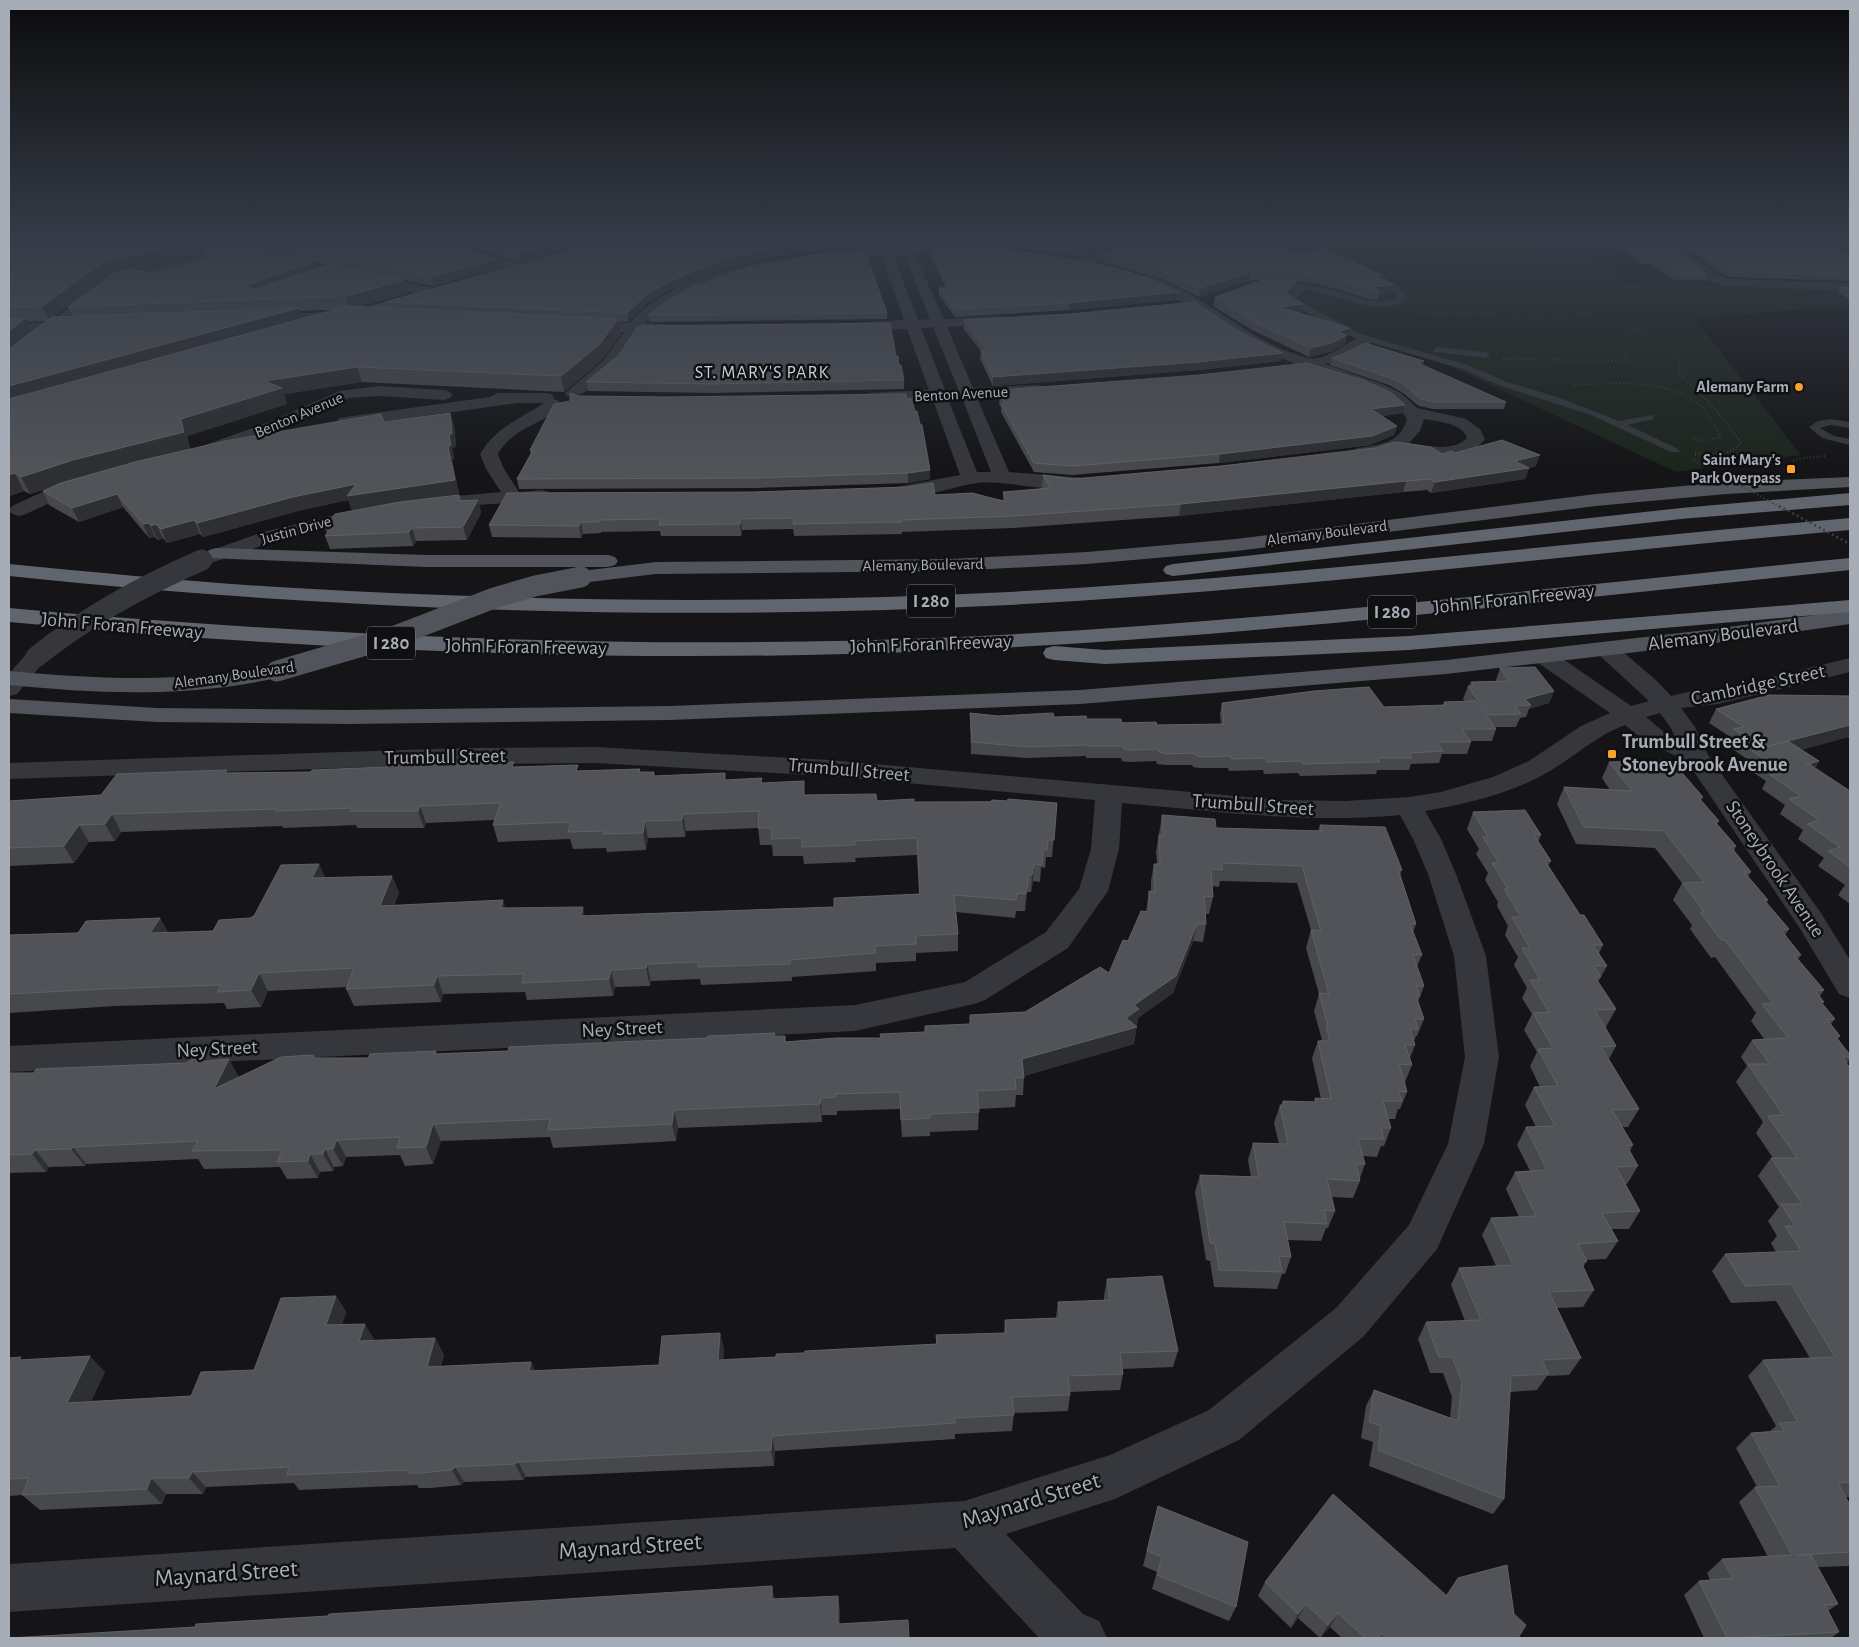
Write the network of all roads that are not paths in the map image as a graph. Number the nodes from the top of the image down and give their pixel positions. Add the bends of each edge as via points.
1 (70, 314) edge
2 (360, 314) edge
3 (647, 314) edge
4 (909, 314) edge
5 (935, 314) edge
6 (1212, 314) edge
7 (1314, 314) edge
8 (353, 316) junction
9 (403, 317) edge
10 (246, 319) edge
11 (1011, 320) edge
12 (939, 324) junction
13 (88, 325) edge
14 (914, 325) junction
15 (54, 326) junction
16 (563, 326) edge
17 (836, 327) edge
18 (9, 328) edge
19 (633, 328) junction
20 (686, 328) edge
21 (295, 332) edge
22 (1366, 340) dead end
23 (1397, 347) junction
24 (1486, 355) road end
25 (9, 360) edge
26 (1308, 364) junction
27 (1280, 368) edge
28 (1056, 388) edge
29 (967, 394) junction
30 (939, 395) junction
31 (853, 398) edge
32 (514, 399) junction
33 (550, 401) junction
34 (1414, 412) junction
35 (1650, 417) dead end
36 (1619, 424) junction
37 (329, 425) edge
38 (1850, 425) edge
39 (311, 428) edge
40 (1850, 442) edge
41 (1392, 446) junction
42 (1675, 450) dead end
43 (1345, 455) edge
44 (1002, 477) junction
45 (970, 479) junction
46 (96, 481) edge
47 (1099, 481) edge
48 (1850, 482) edge
49 (880, 492) edge
50 (555, 496) edge
51 (513, 497) junction
52 (1850, 499) edge
53 (404, 507) edge
54 (19, 510) dead end
55 (386, 510) edge
56 (1850, 524) edge
57 (209, 557) junction
58 (1850, 564) edge
59 (872, 566) junction
60 (9, 570) edge
61 (552, 604) junction
62 (1850, 606) edge
63 (9, 616) edge
64 (1850, 617) edge
65 (933, 644) junction
66 (1607, 650) junction
67 (1545, 657) junction
68 (1850, 665) edge
69 (12, 682) edge
70 (1665, 704) junction
71 (9, 706) edge
72 (1628, 715) junction
73 (1695, 755) junction
74 (9, 771) edge
75 (1109, 793) junction
76 (1409, 806) junction
77 (1850, 986) edge
78 (9, 1059) edge
79 (964, 1524) junction
80 (9, 1588) edge
81 (1082, 1638) edge

1 - 15 street
2 - 8 main road
3 - 19 street
4 - 14 street
5 - 12 street
6 - 26 street via 1258,342
7 - 23 lane via 1353,334
8 - 9 street
8 - 10 street
8 - 21 main road
11 - 12 street
12 - 14 street
12 - 29 street
13 - 15 street
14 - 17 street
14 - 30 street
15 - 18 street
15 - 25 street
16 - 19 street
19 - 20 street
19 - 33 street via 611,361 580,396
22 - 26 street via 1336,357
23 - 24 lane
23 - 36 lane via 1458,364 1504,384
26 - 27 street
26 - 34 street via 1392,394
28 - 29 street, Benton Avenue
29 - 30 street, Benton Avenue
29 - 44 street
30 - 31 street, Benton Avenue
30 - 45 street
32 - 33 street, Benton Avenue
32 - 37 street, Benton Avenue
32 - 39 street, Benton Avenue via 379,391 354,393 275,426 200,452
33 - 51 street via 494,444 489,454
34 - 41 street via 1416,422 1413,430
34 - 41 street via 1462,424 1473,430 1476,439 1467,448 1451,450
35 - 36 lane
36 - 42 lane
38 - 40 lane via 1828,422 1814,427 1828,437
41 - 43 street
44 - 45 street
44 - 47 street via 1072,483
45 - 49 street via 925,489
46 - 54 street
48 - 59 main road, Alemany Boulevard via 1759,486 1586,501 1160,552 1015,563
50 - 51 street
51 - 53 street
52 - 61 highway via 1593,522 1403,546 1091,577
55 - 57 street, Justin Drive via 304,527
56 - 61 highway, John F Foran Freeway / I 280 via 1303,578 1096,594 825,604
57 - 59 main road via 634,560
57 - 69 street, Justin Drive, bridge via 112,603 36,657
58 - 65 highway, John F Foran Freeway / I 280 via 1288,622
59 - 69 main road, Alemany Boulevard, bridge via 629,570 536,586 494,598 390,638 277,671 167,685
60 - 61 highway, John F Foran Freeway / I 280 via 237,591
62 - 65 highway via 1409,643 1174,655 1105,657
63 - 65 highway, John F Foran Freeway / I 280 via 230,635 477,646 725,649
64 - 66 main road, Alemany Boulevard
66 - 67 main road, Alemany Boulevard
66 - 70 street, Stoneybrook Avenue
67 - 71 main road, Alemany Boulevard via 1080,697 829,708 543,715 250,717
67 - 72 street
68 - 70 street, Cambridge Street via 1719,697
70 - 72 street, Trumbull Street
70 - 73 street, Stoneybrook Avenue via 1683,728
72 - 73 street via 1656,738
72 - 76 street, Trumbull Street via 1603,724 1534,769 1501,784
73 - 77 street, Stoneybrook Avenue via 1810,920
74 - 75 street, Trumbull Street via 463,756 595,755 829,768
75 - 76 street, Trumbull Street via 1331,811
75 - 78 street, Ney Street via 1105,849 1093,891 1058,940 974,992 855,1018
76 - 79 street, Maynard Street via 1442,874 1470,956 1482,1057 1466,1144 1423,1237 1350,1322 1224,1425 1115,1476
79 - 80 street, Maynard Street
79 - 81 street via 1066,1631

